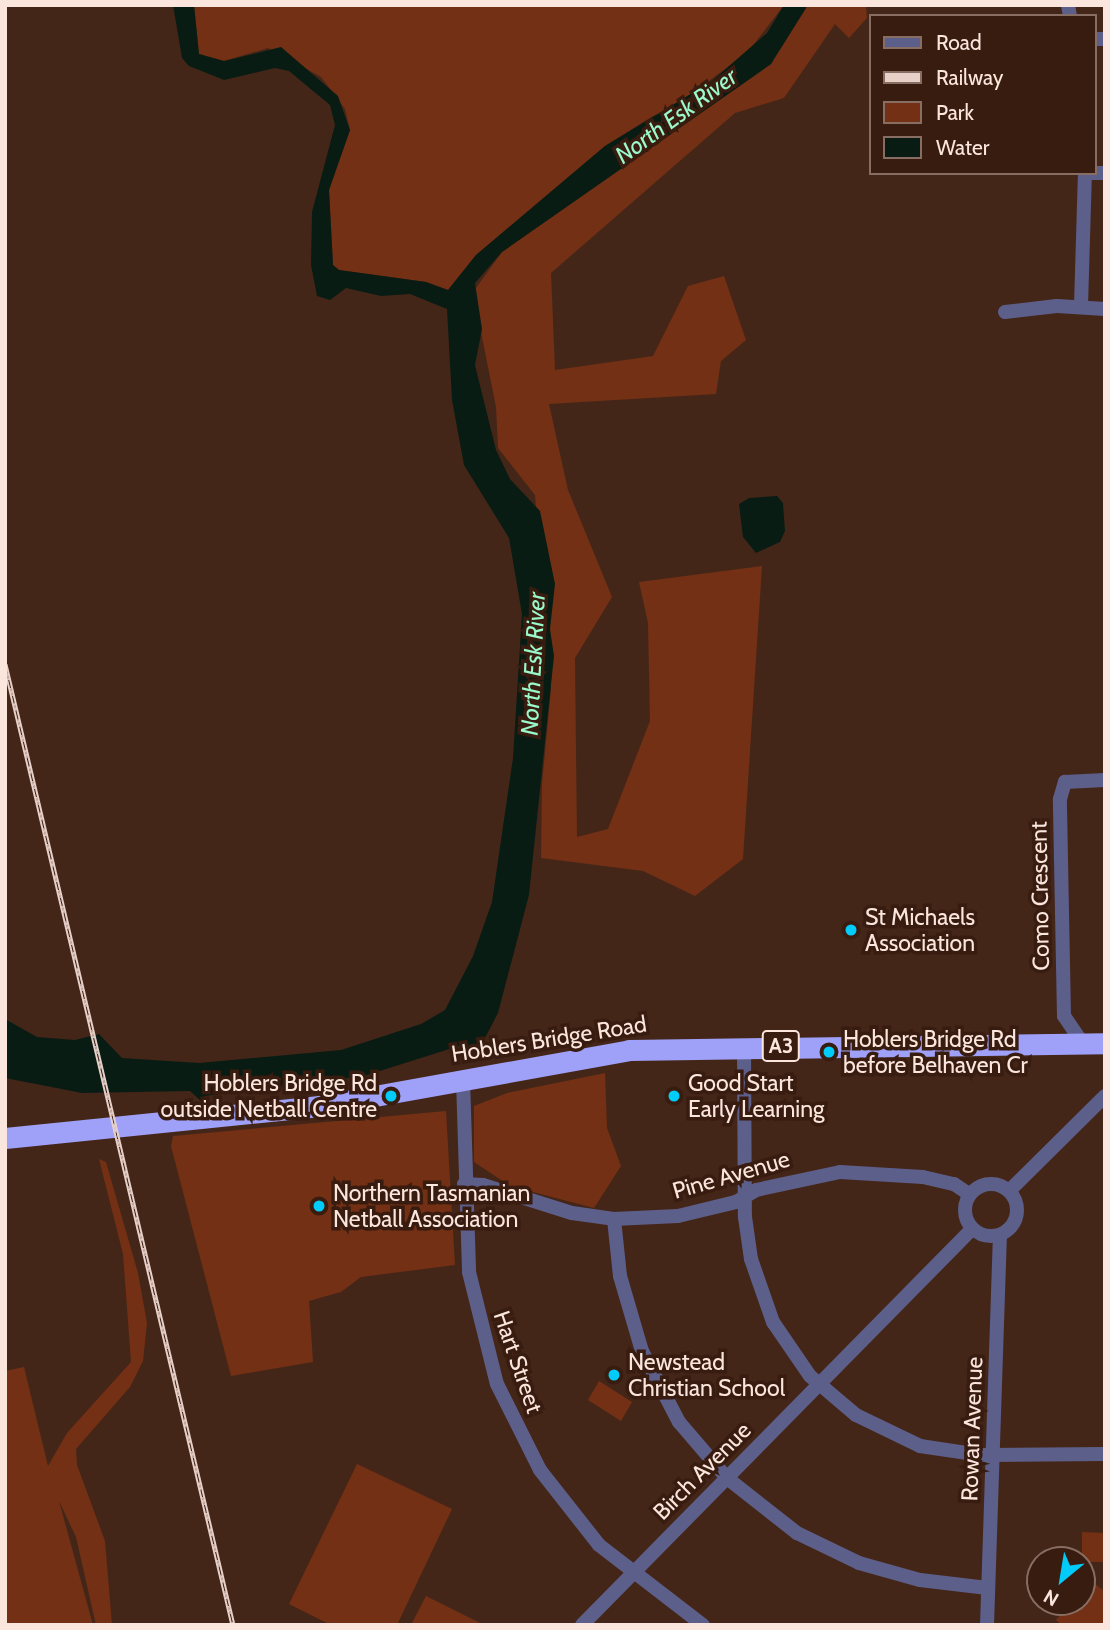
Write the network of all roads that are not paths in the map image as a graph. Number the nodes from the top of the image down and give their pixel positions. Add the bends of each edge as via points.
1 (1086, 175) edge
2 (1081, 306) junction
3 (1105, 309) edge
4 (1005, 312) dead end
5 (1105, 780) edge
6 (1083, 1044) junction
7 (1105, 1044) edge
8 (744, 1046) junction
9 (463, 1079) junction
10 (1105, 1096) edge
11 (5, 1138) edge
12 (464, 1184) junction
13 (1009, 1191) junction
14 (969, 1194) junction
15 (746, 1195) junction
16 (614, 1219) junction
17 (972, 1229) junction
18 (1000, 1235) junction
19 (820, 1385) junction
20 (1105, 1454) edge
21 (994, 1455) junction
22 (727, 1478) junction
23 (632, 1574) junction
24 (988, 1588) junction
25 (582, 1625) edge
26 (703, 1625) edge
27 (987, 1625) edge

1 - 2 street
2 - 3 street
2 - 4 street
5 - 6 street, Como Crescent via 1071,779 1062,788 1064,1016
6 - 7 highway, Hoblers Bridge Road / A3
6 - 8 highway, Hoblers Bridge Road / A3
8 - 9 highway, Hoblers Bridge Road / A3 via 589,1054
8 - 15 street
9 - 11 highway, Hoblers Bridge Road / A3 via 319,1106
9 - 12 street, Hart Street
10 - 13 street
12 - 16 street, Pine Avenue via 483,1185 572,1213
12 - 23 street, Hart Street via 469,1272 497,1384 540,1470 599,1545
13 - 14 street via 992,1184
13 - 18 street via 1017,1216
14 - 15 street, Pine Avenue via 941,1180 869,1171 804,1177
14 - 17 street via 964,1209
15 - 16 street, Pine Avenue via 736,1202 678,1216
15 - 19 street via 751,1259 764,1303 790,1350
16 - 22 street via 620,1276 642,1351 679,1422
17 - 18 street via 985,1236
17 - 19 street, Birch Avenue
18 - 21 street, Rowan Avenue
19 - 21 street via 856,1415 895,1436 942,1451
19 - 22 street, Birch Avenue
20 - 21 street
21 - 24 street, Rowan Avenue
22 - 23 street, Birch Avenue
22 - 24 street via 797,1533 859,1563 920,1580
23 - 25 street, Birch Avenue
23 - 26 street, Hart Street
24 - 27 street, Rowan Avenue

